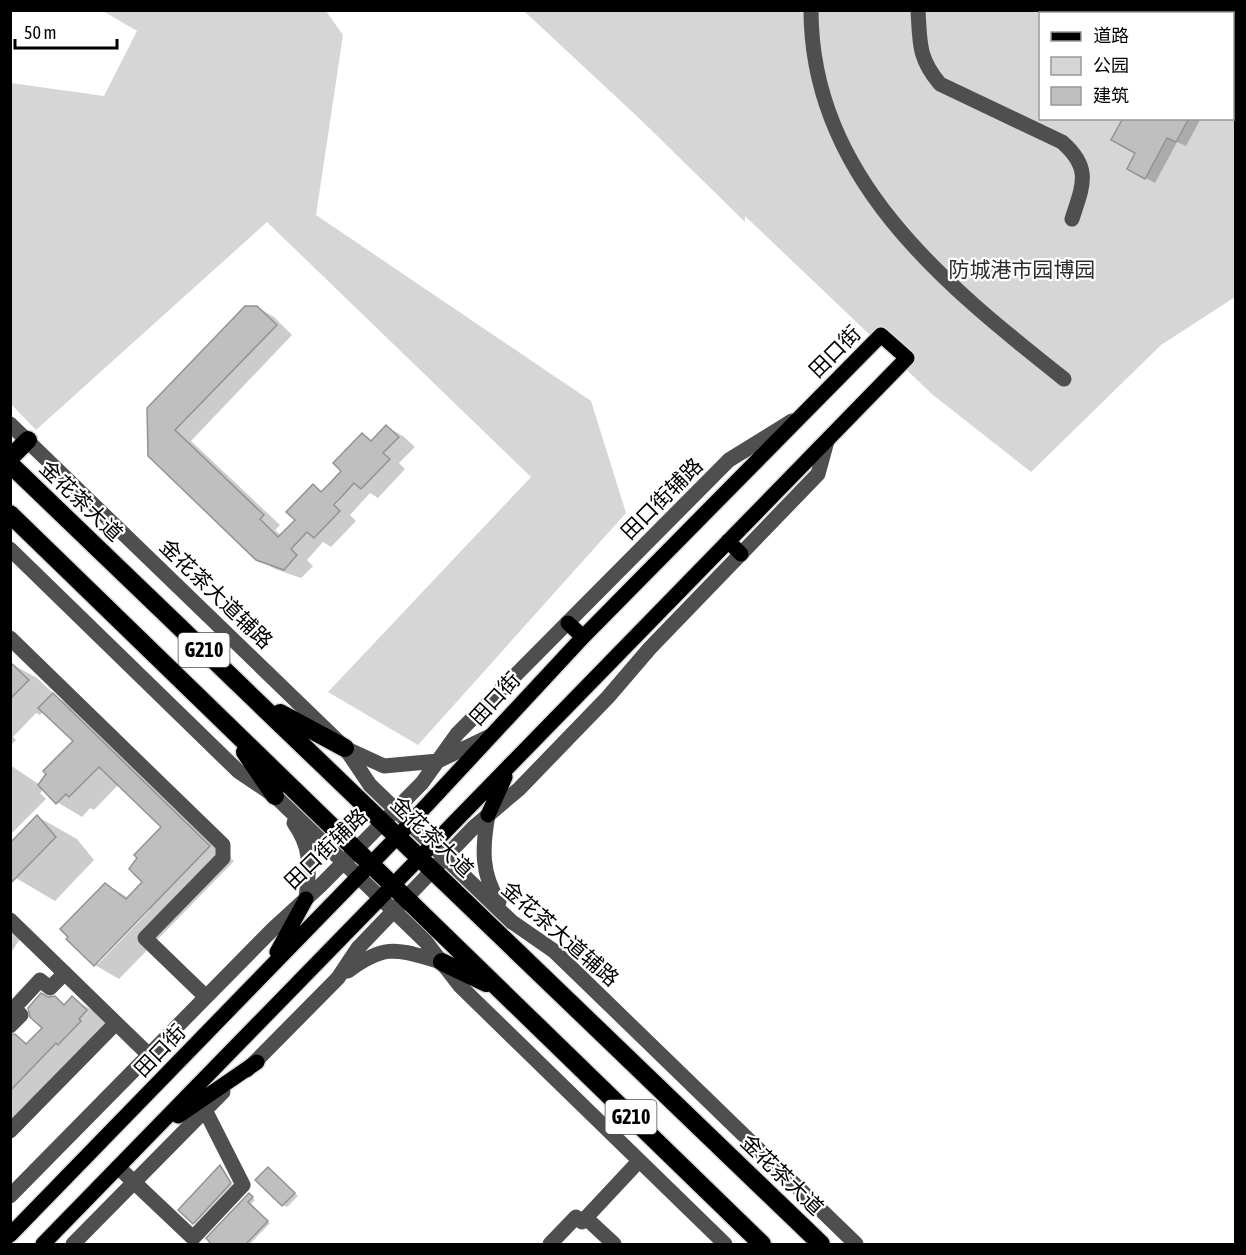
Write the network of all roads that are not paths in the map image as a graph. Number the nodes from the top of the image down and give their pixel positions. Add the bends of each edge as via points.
1 (811, 10) edge
2 (918, 10) edge
3 (1072, 219) dead end
4 (1064, 379) dead end
5 (804, 413) junction
6 (10, 424) edge
7 (28, 440) junction
8 (827, 441) junction
9 (10, 458) edge
10 (10, 464) edge
11 (10, 514) edge
12 (32, 535) junction
13 (728, 541) junction
14 (12, 552) edge
15 (741, 554) junction
16 (568, 623) junction
17 (583, 637) junction
18 (10, 638) edge
19 (258, 701) junction
20 (223, 720) junction
21 (488, 737) junction
22 (345, 748) junction
23 (515, 760) junction
24 (438, 761) junction
25 (275, 796) junction
26 (390, 816) junction
27 (488, 816) junction
28 (404, 830) junction
29 (357, 849) junction
30 (433, 858) junction
31 (344, 863) junction
32 (371, 864) junction
33 (358, 877) junction
34 (306, 899) junction
35 (394, 899) junction
36 (10, 920) edge
37 (512, 922) junction
38 (442, 962) junction
39 (267, 971) junction
40 (65, 973) junction
41 (338, 978) junction
42 (499, 989) junction
43 (206, 997) junction
44 (116, 1023) junction
45 (10, 1026) edge
46 (149, 1055) junction
47 (256, 1062) junction
48 (204, 1108) junction
49 (13, 1123) edge
50 (148, 1136) junction
51 (639, 1161) junction
52 (118, 1167) junction
53 (133, 1181) junction
54 (10, 1196) edge
55 (586, 1218) junction
56 (10, 1235) edge
57 (43, 1245) edge
58 (73, 1245) edge
59 (550, 1245) edge
60 (614, 1245) edge
61 (725, 1245) edge
62 (762, 1245) edge
63 (821, 1245) edge
64 (855, 1245) edge

1 - 4 street via 815,63 827,111 866,189 896,228 994,324
2 - 3 street via 920,53 926,68 940,84 1062,142 1072,151 1084,176
5 - 8 main road, 田口街 via 881,335 907,358
5 - 16 street, 田口街辅路 via 729,460
5 - 17 main road, 田口街
6 - 7 street, 金花茶大道辅路
7 - 9 highway
7 - 22 street, 金花茶大道辅路
8 - 13 main road, 田口街
8 - 15 street via 818,474
10 - 19 highway, 金花茶大道 / G210
11 - 12 highway, G210
12 - 14 street
12 - 20 highway, G210
13 - 15 main road
13 - 23 main road, 田口街
14 - 25 street via 238,771
15 - 27 street via 552,756
16 - 17 main road
16 - 24 street, 田口街辅路 via 457,734
17 - 21 main road, 田口街
18 - 43 street via 223,845 223,858 145,938
19 - 22 highway
19 - 26 highway, 金花茶大道 / G210
20 - 25 highway
20 - 29 highway, G210
21 - 24 street
21 - 28 main road, 田口街
22 - 24 street via 384,766
22 - 26 street, 金花茶大道辅路
23 - 27 main road
23 - 30 main road, 田口街
24 - 26 street, 田口街辅路
25 - 31 street
25 - 34 street via 304,838 309,861
26 - 28 highway, 金花茶大道 / G210
26 - 29 street, 田口街辅路
27 - 30 street
27 - 37 street via 484,858 488,884
28 - 30 highway, 金花茶大道 / G210
28 - 32 main road, 田口街
29 - 31 street, 田口街辅路
29 - 32 highway, G210
30 - 35 street
30 - 37 street, 金花茶大道辅路
30 - 63 highway, 金花茶大道 / G210
31 - 33 street
31 - 34 street, 田口街辅路
32 - 33 main road, 田口街
32 - 35 highway, G210
33 - 35 street
33 - 39 main road, 田口街
34 - 39 main road
34 - 43 street, 田口街辅路
35 - 38 street
35 - 41 street
35 - 42 highway, G210
35 - 50 main road
36 - 40 street
37 - 64 street, 金花茶大道辅路 via 554,951
38 - 41 street via 395,949 366,957
38 - 42 highway
38 - 51 street via 460,986
39 - 56 main road, 田口街
40 - 44 street
40 - 45 street via 50,988 40,980 14,1008 21,1015
41 - 47 street
42 - 62 highway, G210
43 - 46 street, 田口街辅路
44 - 46 street
44 - 49 street
46 - 54 street, 田口街辅路
47 - 48 street
47 - 50 main road
48 - 53 street
48 - 53 street via 243,1185 193,1238
50 - 52 main road
51 - 55 street
51 - 61 street
52 - 53 street
52 - 57 main road
53 - 58 street
55 - 59 street via 582,1222 576,1217
55 - 60 street

